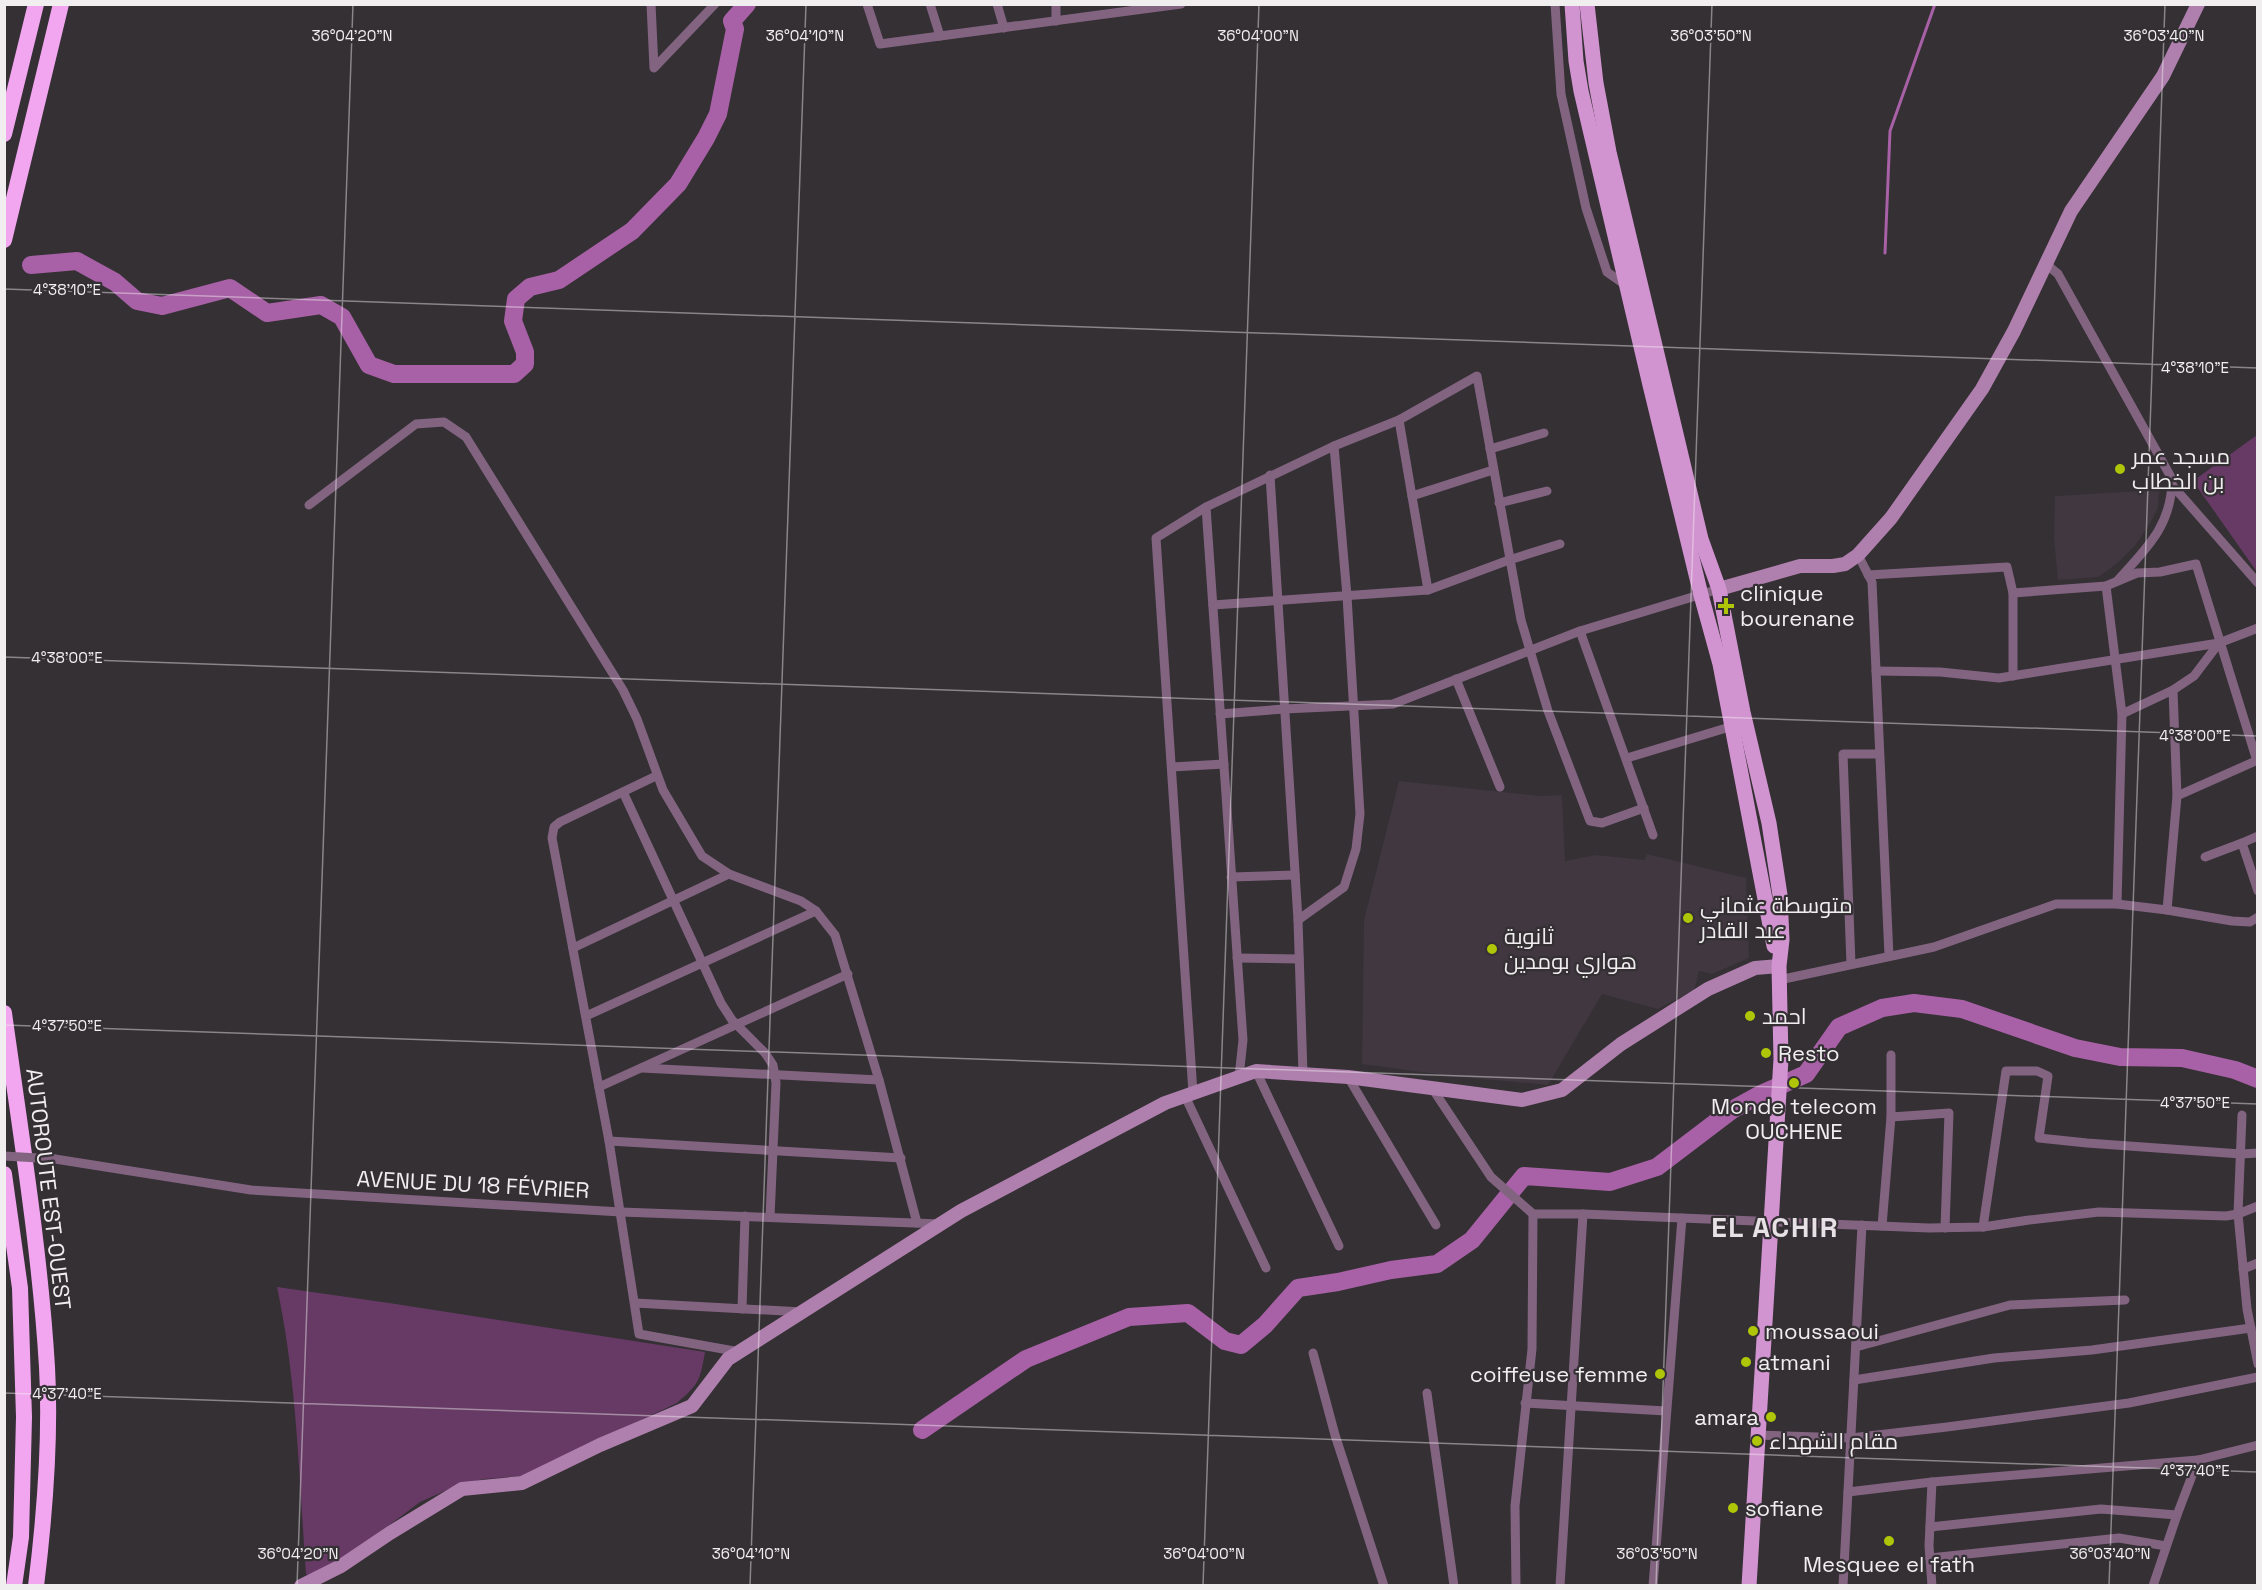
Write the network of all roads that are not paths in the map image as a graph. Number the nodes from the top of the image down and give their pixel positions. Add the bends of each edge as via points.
1 (36, 4) edge
2 (61, 4) edge
3 (651, 4) edge
4 (715, 4) edge
5 (867, 4) edge
6 (930, 4) edge
7 (997, 4) edge
8 (1056, 4) edge
9 (1092, 4) edge
10 (1181, 4) edge
11 (1554, 4) edge
12 (1572, 4) edge
13 (1587, 4) edge
14 (2198, 4) edge
15 (1166, 6) edge
16 (1092, 16) junction
17 (1056, 21) junction
18 (1004, 28) junction
19 (940, 36) junction
20 (4, 134) edge
21 (4, 240) edge
22 (2045, 263) junction
23 (1626, 285) junction
24 (1399, 420) junction
25 (1544, 433) dead end
26 (1334, 446) junction
27 (1490, 449) junction
28 (1493, 470) junction
29 (1270, 475) junction
30 (2172, 485) junction
31 (1547, 491) dead end
32 (1412, 496) junction
33 (1499, 503) junction
34 (309, 505) dead end
35 (1206, 507) junction
36 (1560, 544) dead end
37 (1858, 555) junction
38 (1509, 560) junction
39 (1868, 575) junction
40 (2116, 581) junction
41 (2258, 583) edge
42 (2106, 586) junction
43 (1719, 589) junction
44 (1428, 590) junction
45 (2013, 594) junction
46 (1701, 595) junction
47 (1347, 596) junction
48 (1278, 601) junction
49 (1213, 605) junction
50 (2258, 628) edge
51 (1580, 631) junction
52 (2219, 643) junction
53 (1531, 650) junction
54 (2115, 660) junction
55 (1876, 670) junction
56 (2013, 676) junction
57 (1456, 679) junction
58 (2173, 690) junction
59 (1354, 706) junction
60 (1284, 709) junction
61 (1220, 714) junction
62 (2122, 714) junction
63 (1733, 726) junction
64 (1880, 753) junction
65 (1627, 758) junction
66 (2257, 761) edge
67 (1224, 764) junction
68 (1172, 766) junction
69 (656, 776) junction
70 (1500, 787) dead end
71 (622, 792) junction
72 (2177, 796) junction
73 (1644, 808) junction
74 (1653, 835) dead end
75 (2258, 836) edge
76 (2242, 843) junction
77 (2205, 857) dead end
78 (729, 874) junction
79 (1295, 875) junction
80 (1232, 877) junction
81 (2258, 891) edge
82 (673, 900) junction
83 (2117, 904) junction
84 (2167, 910) junction
85 (816, 911) junction
86 (2258, 917) edge
87 (1298, 920) junction
88 (573, 948) junction
89 (1889, 956) junction
90 (1237, 958) junction
91 (1299, 959) junction
92 (702, 963) junction
93 (1851, 964) junction
94 (1779, 973) junction
95 (848, 974) junction
96 (4, 1013) edge
97 (586, 1016) junction
98 (736, 1025) junction
99 (1891, 1055) dead end
100 (640, 1068) junction
101 (1256, 1071) junction
102 (1304, 1074) junction
103 (776, 1076) junction
104 (1239, 1077) junction
105 (1348, 1077) junction
106 (879, 1080) junction
107 (599, 1087) junction
108 (1432, 1088) junction
109 (1189, 1094) junction
110 (2242, 1115) dead end
111 (1891, 1117) junction
112 (609, 1141) junction
113 (773, 1151) junction
114 (2258, 1153) edge
115 (2241, 1154) junction
116 (4, 1156) edge
117 (901, 1158) junction
118 (4, 1174) edge
119 (2258, 1206) edge
120 (621, 1212) junction
121 (1533, 1214) junction
122 (1583, 1214) junction
123 (2238, 1214) junction
124 (745, 1216) junction
125 (770, 1217) junction
126 (1682, 1218) junction
127 (1772, 1220) junction
128 (918, 1223) junction
129 (941, 1224) junction
130 (1436, 1225) dead end
131 (1862, 1225) junction
132 (1882, 1226) junction
133 (1983, 1227) junction
134 (1945, 1228) junction
135 (1339, 1246) dead end
136 (2258, 1263) edge
137 (1266, 1268) dead end
138 (2243, 1269) junction
139 (2125, 1300) dead end
140 (635, 1303) junction
141 (742, 1309) junction
142 (803, 1312) junction
143 (2252, 1321) edge
144 (1856, 1347) junction
145 (740, 1352) junction
146 (1313, 1353) dead end
147 (2258, 1364) edge
148 (2258, 1377) edge
149 (1854, 1380) junction
150 (1427, 1393) dead end
151 (1525, 1403) junction
152 (1570, 1407) junction
153 (1666, 1411) junction
154 (1758, 1435) junction
155 (1851, 1438) junction
156 (2258, 1445) edge
157 (2198, 1460) junction
158 (1932, 1482) junction
159 (1848, 1492) junction
160 (2177, 1515) junction
161 (1930, 1527) junction
162 (2166, 1546) junction
163 (1930, 1558) junction
164 (14, 1586) edge
165 (36, 1586) edge
166 (301, 1586) edge
167 (1384, 1586) edge
168 (1454, 1586) edge
169 (1516, 1586) edge
170 (1560, 1586) edge
171 (1653, 1586) edge
172 (1749, 1586) edge
173 (1843, 1586) edge
174 (1932, 1586) edge
175 (2153, 1586) edge

1 - 20 highway
2 - 21 highway
3 - 4 street via 654,68
5 - 19 street via 880,44
6 - 19 street
7 - 18 street
8 - 17 street
9 - 16 street
10 - 15 street
11 - 23 street via 1561,94 1586,208 1607,272
12 - 23 main road via 1581,91
13 - 43 main road via 1609,152 1701,538
14 - 22 street via 2163,76 2071,211
15 - 16 street
16 - 17 street
17 - 18 street
18 - 19 street
22 - 30 street via 2058,274
22 - 37 street via 1982,389 1891,518
23 - 46 main road
24 - 26 street
24 - 27 street via 1477,376
24 - 32 street
25 - 27 street
26 - 29 street
26 - 47 street
27 - 28 street
28 - 32 street
28 - 33 street
29 - 35 street
29 - 48 street
30 - 40 street via 2163,524
30 - 41 street
31 - 33 street
32 - 44 street
33 - 38 street
34 - 69 street via 416,424 444,422 466,437 623,690
35 - 49 street
35 - 68 street via 1156,538
36 - 38 street
37 - 39 street
37 - 43 street via 1845,564 1800,566
38 - 44 street
38 - 53 street
39 - 45 street via 2007,567
39 - 55 street via 1872,582
40 - 42 street
40 - 52 street via 2137,573 2196,564
42 - 45 street
42 - 54 street
43 - 46 street
43 - 94 main road via 1780,895
44 - 47 street
45 - 56 street
46 - 51 street
46 - 63 main road
47 - 48 street
47 - 59 street
48 - 49 street
48 - 60 street
49 - 61 street
50 - 52 street
51 - 53 street
51 - 65 street
52 - 54 street
52 - 58 street via 2194,676
52 - 66 street
53 - 57 street
53 - 73 street via 1548,711 1590,821 1602,823
54 - 56 street
54 - 62 street
55 - 56 street
55 - 64 street
57 - 59 street via 1393,704
57 - 70 street
58 - 62 street
58 - 72 street
59 - 60 street
59 - 87 street via 1360,814 1356,849 1344,887
60 - 61 street
60 - 79 street
61 - 67 street
62 - 83 street
63 - 65 street
63 - 94 main road
64 - 89 street
64 - 93 street via 1843,754
65 - 73 street
66 - 72 street
67 - 68 street
67 - 80 street
68 - 109 street
69 - 71 street
69 - 78 street via 702,856
71 - 82 street
71 - 88 street via 560,822 552,831
72 - 84 street
73 - 74 street
75 - 76 street
76 - 77 street
76 - 81 street
78 - 82 street
78 - 85 street via 801,901
79 - 80 street
79 - 87 street
80 - 90 street
82 - 88 street
82 - 92 street
83 - 84 street
83 - 89 street via 2056,904 1934,947
84 - 86 street via 2232,921 2250,922
85 - 92 street
85 - 95 street via 835,935
87 - 91 street
88 - 97 street
89 - 93 street
90 - 91 street
90 - 104 street via 1242,1040
91 - 102 street
92 - 97 street
92 - 98 street
93 - 94 street
94 - 108 street via 1755,968 1708,989 1621,1044 1562,1090 1522,1100
94 - 127 main road via 1781,1059
95 - 98 street
95 - 106 street
96 - 165 highway, AUTOROUTE EST-OUEST via 47,1368 48,1449
97 - 107 street
98 - 100 street
98 - 103 street via 765,1053
99 - 111 street
100 - 103 street
100 - 107 street
101 - 102 street
101 - 104 street
101 - 135 street
102 - 105 street
103 - 106 street
103 - 113 street
104 - 109 street
105 - 108 street
105 - 130 street
106 - 117 street
107 - 112 street
108 - 121 street via 1491,1177
109 - 129 street via 1164,1103
109 - 137 street
110 - 115 street
111 - 132 street
111 - 134 street via 1949,1113
112 - 113 street
112 - 120 street
113 - 117 street
113 - 125 street
114 - 115 street
115 - 123 street
115 - 133 street via 2039,1138 2048,1076 2037,1071 2006,1071
116 - 120 street, AVENUE DU 18 FÉVRIER, bridge via 55,1159 251,1190
117 - 128 street
118 - 164 highway, AUTOROUTE EST-OUEST via 20,1288 24,1417 21,1537
119 - 123 street
120 - 124 street, AVENUE DU 18 FÉVRIER
120 - 140 street
121 - 122 street
121 - 151 street via 1532,1349
122 - 126 street
122 - 152 street
123 - 133 street via 2099,1212
123 - 138 street
124 - 125 street, AVENUE DU 18 FÉVRIER
124 - 141 street
125 - 128 street, AVENUE DU 18 FÉVRIER
126 - 127 street
126 - 153 street
127 - 131 street
127 - 154 main road
128 - 129 street, AVENUE DU 18 FÉVRIER
129 - 142 street
131 - 132 street
131 - 144 street
132 - 134 street
133 - 134 street
136 - 138 street
138 - 143 street
139 - 144 street via 2010,1305
140 - 141 street
140 - 145 street via 639,1334
141 - 142 street
142 - 145 street
143 - 147 street
143 - 149 street via 2092,1350 1994,1358
144 - 149 street
145 - 166 street via 728,1359 692,1406 522,1483 462,1489 341,1566
146 - 167 street
148 - 155 street via 2129,1403
149 - 155 street
150 - 168 street
151 - 152 street
151 - 169 street via 1515,1506
152 - 153 street
152 - 170 street
153 - 171 street
154 - 155 street
154 - 172 main road
155 - 159 street
156 - 157 street
157 - 158 street
157 - 160 street
158 - 159 street
158 - 161 street
159 - 173 street
160 - 161 street via 2101,1509
160 - 162 street
161 - 163 street
162 - 163 street via 2120,1538
162 - 175 street
163 - 174 street

